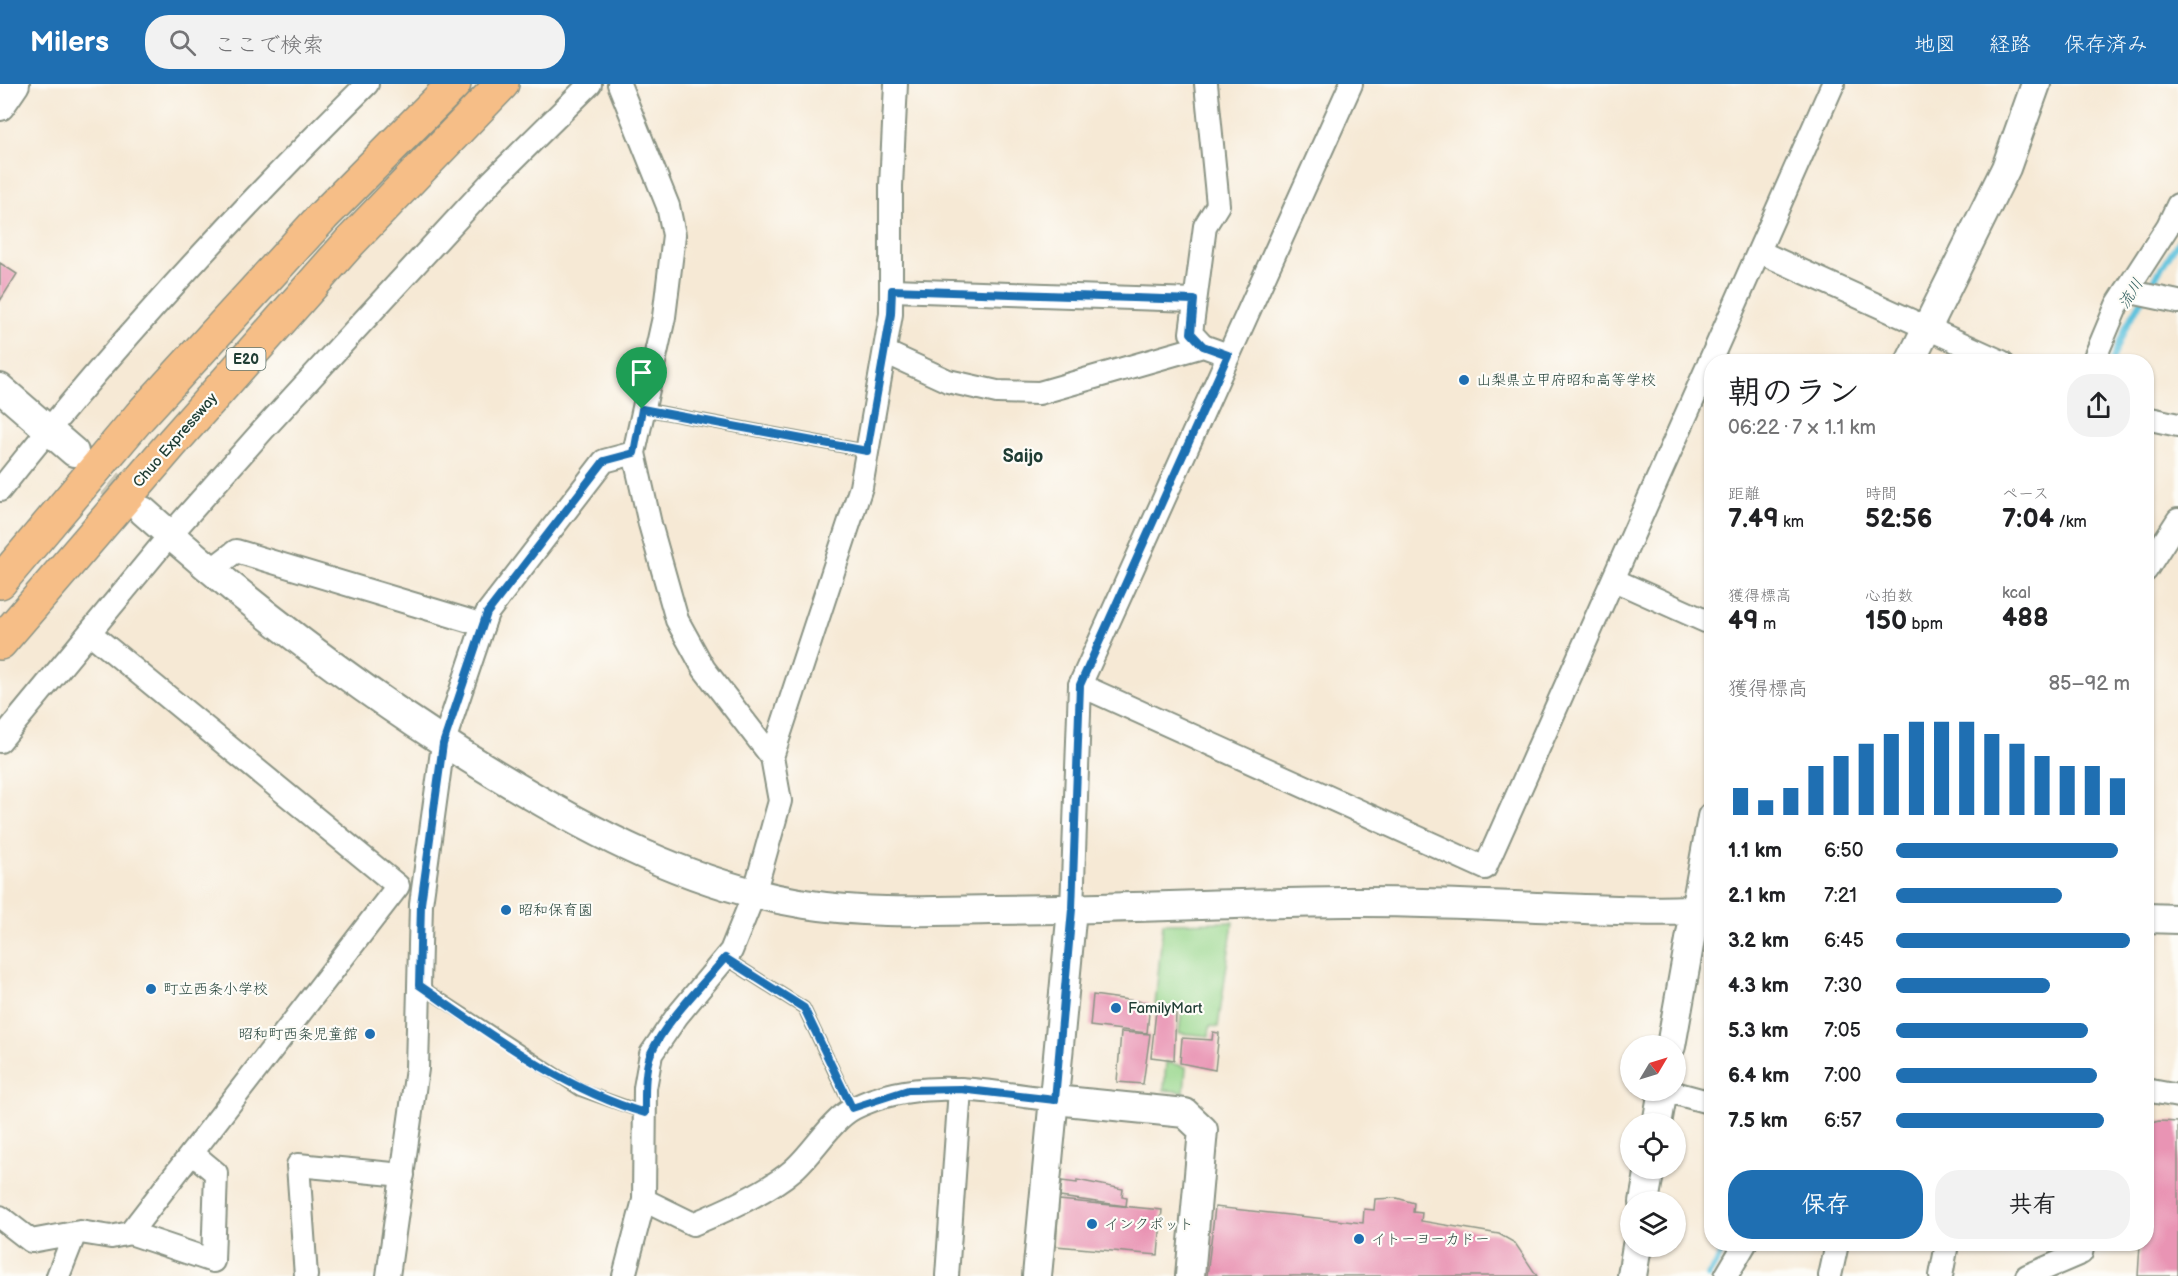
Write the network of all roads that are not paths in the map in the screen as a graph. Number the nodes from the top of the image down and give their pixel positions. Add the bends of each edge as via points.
1 (15, 84) edge
2 (367, 84) edge
3 (454, 84) edge
4 (502, 84) edge
5 (590, 84) edge
6 (620, 84) edge
7 (896, 84) edge
8 (1206, 84) edge
9 (1351, 84) edge
10 (1833, 84) edge
11 (2036, 84) edge
12 (0, 106) edge
13 (2178, 205) edge
14 (1760, 252) junction
15 (892, 290) junction
16 (2126, 291) junction
17 (1194, 300) junction
18 (2178, 302) edge
19 (1928, 327) junction
20 (1203, 346) junction
21 (885, 352) junction
22 (1715, 354) edge
23 (1914, 354) edge
24 (1984, 354) edge
25 (2096, 354) edge
26 (1228, 355) junction
27 (1704, 378) edge
28 (0, 388) edge
29 (642, 409) junction
30 (2154, 420) edge
31 (2178, 425) edge
32 (48, 430) junction
33 (867, 451) junction
34 (74, 452) tunnel mouth
35 (634, 453) junction
36 (0, 490) edge
37 (143, 511) tunnel mouth
38 (2178, 520) edge
39 (170, 535) junction
40 (2154, 558) edge
41 (211, 570) junction
42 (1614, 580) junction
43 (0, 582) edge
44 (1704, 620) edge
45 (483, 625) junction
46 (90, 633) junction
47 (0, 643) edge
48 (1080, 685) junction
49 (0, 741) edge
50 (443, 744) junction
51 (772, 757) junction
52 (754, 894) junction
53 (1072, 909) junction
54 (1704, 909) edge
55 (2154, 918) edge
56 (2178, 919) edge
57 (725, 958) junction
58 (419, 985) junction
59 (1674, 1035) edge
60 (960, 1089) junction
61 (2154, 1092) edge
62 (1686, 1096) edge
63 (2178, 1096) edge
64 (1055, 1100) junction
65 (1704, 1101) edge
66 (852, 1108) junction
67 (645, 1113) junction
68 (192, 1153) junction
69 (403, 1175) junction
70 (644, 1200) junction
71 (0, 1217) edge
72 (75, 1233) junction
73 (130, 1233) junction
74 (1741, 1251) edge
75 (1835, 1251) edge
76 (1946, 1251) edge
77 (2081, 1251) edge
78 (1635, 1257) edge
79 (58, 1276) edge
80 (306, 1276) edge
81 (388, 1276) edge
82 (624, 1276) edge
83 (947, 1276) edge
84 (1037, 1276) edge
85 (1190, 1276) edge
86 (1632, 1276) edge
87 (1726, 1276) edge
88 (1830, 1276) edge
89 (1941, 1276) edge
90 (2027, 1276) edge

1 - 12 street
2 - 32 street via 264,186
3 - 43 highway, E20 via 291,250 140,416
4 - 47 highway, Chuo Expressway / E20 via 350,242
5 - 39 street via 433,245
6 - 29 street via 668,206 674,235 664,317
7 - 15 street via 891,186
8 - 17 street via 1218,205 1205,226
9 - 26 street
10 - 14 street
11 - 19 street via 2006,168
13 - 16 street
14 - 19 street
14 - 22 street
15 - 17 street
15 - 21 street
16 - 18 street
16 - 25 street via 2116,305
17 - 20 street via 1191,333
19 - 23 street
19 - 24 street
20 - 21 street via 1039,393 997,392 948,381
20 - 26 street
21 - 33 street
26 - 48 street
27 - 42 street
28 - 32 street
29 - 33 lane
29 - 35 street
30 - 31 street
32 - 34 street
32 - 36 street
33 - 51 street via 861,487
35 - 45 street via 604,461 487,613
35 - 51 street via 677,620 705,669
37 - 39 street
38 - 40 street
39 - 41 street
39 - 46 street
41 - 45 street via 236,551
41 - 50 street via 329,663
42 - 44 street
42 - 48 street via 1485,868
45 - 50 street
46 - 49 street
46 - 68 street via 398,885
48 - 53 street
50 - 52 street via 628,850
50 - 58 street via 421,904
51 - 52 street via 780,801
52 - 53 street via 807,905 866,910
52 - 57 street
53 - 54 street via 1351,902
53 - 64 street
54 - 59 street
55 - 56 street
57 - 66 lane via 804,1008
57 - 67 street via 651,1054
58 - 67 lane via 580,1090
58 - 69 street via 417,1069
60 - 64 street
60 - 66 street via 908,1090
60 - 83 street
61 - 63 street
62 - 65 street
64 - 84 street
64 - 85 street via 1185,1113 1203,1130
66 - 70 street via 793,1171 726,1211 693,1224
67 - 70 street
68 - 73 street
68 - 73 street via 216,1173 213,1261
69 - 80 street via 298,1165
69 - 81 street
70 - 82 street
71 - 72 street via 31,1241
72 - 73 street via 111,1237
72 - 79 street
74 - 87 street
75 - 88 street
76 - 89 street
77 - 90 street
78 - 86 street

